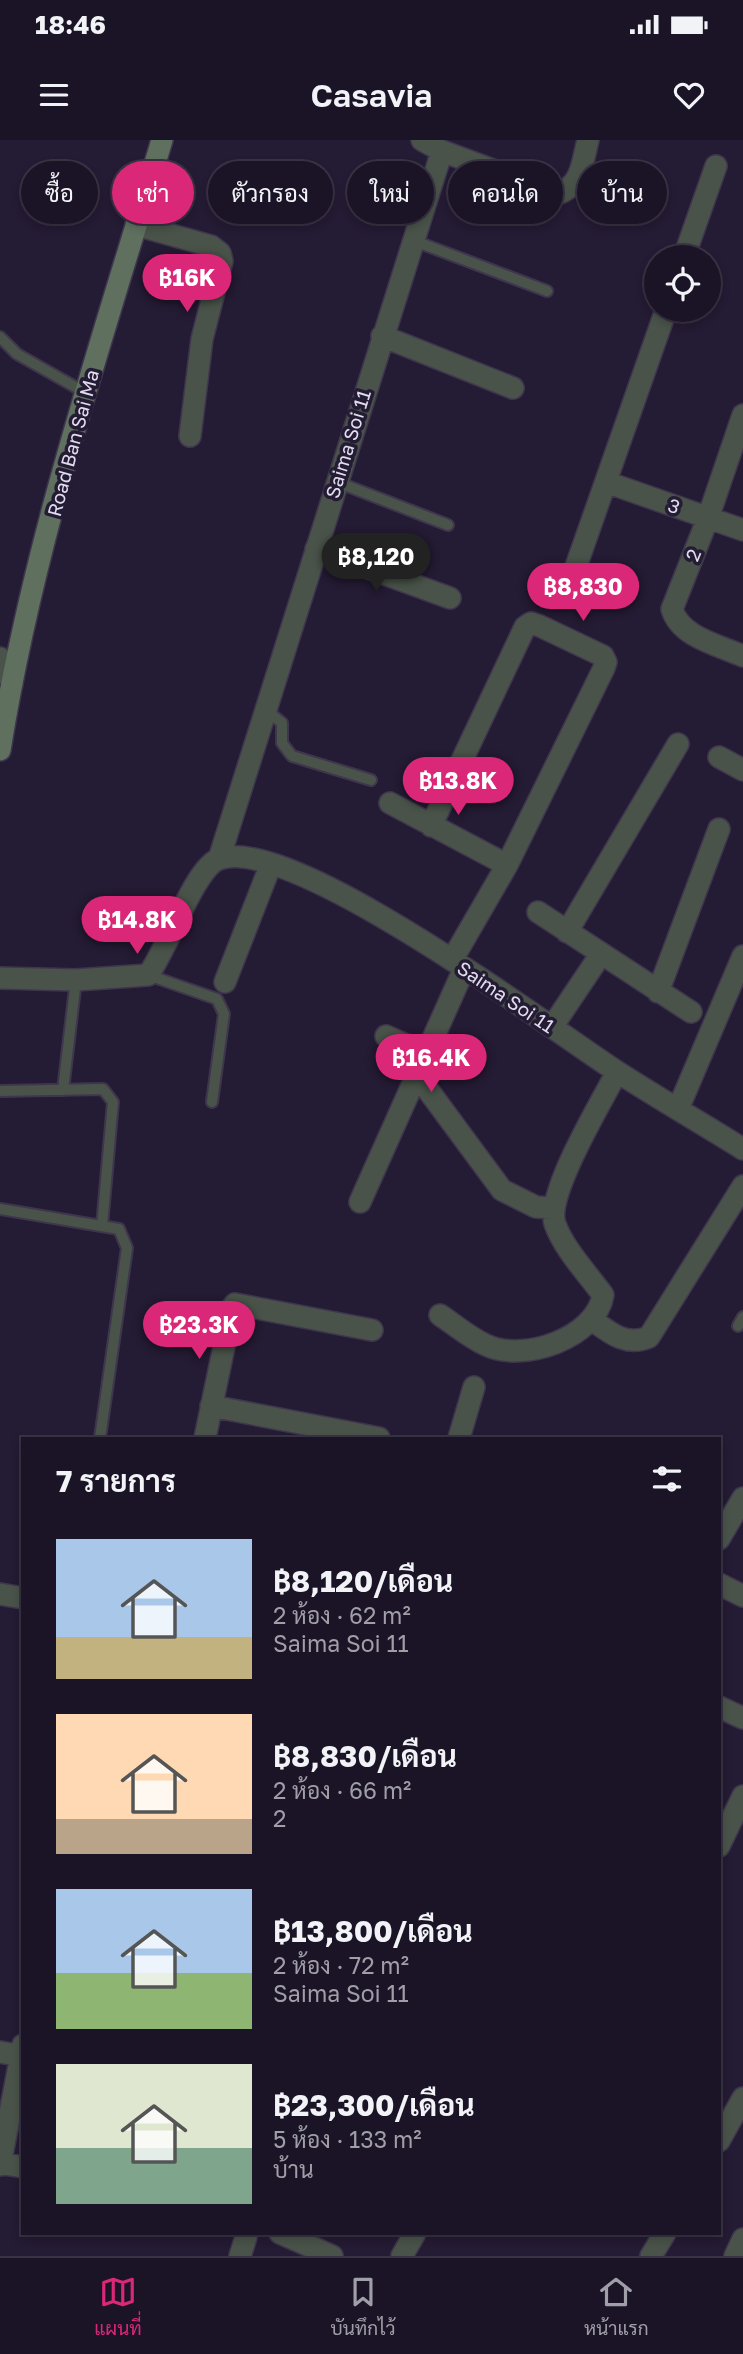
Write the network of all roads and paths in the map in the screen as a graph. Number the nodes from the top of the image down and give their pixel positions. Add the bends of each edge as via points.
1 (162, 140) edge
2 (422, 140) edge
3 (588, 140) edge
4 (442, 151) junction
5 (716, 166) dead end
6 (136, 225) junction
7 (412, 240) junction
8 (688, 245) edge
9 (547, 291) dead end
10 (662, 322) edge
11 (0, 337) edge
12 (382, 337) junction
13 (513, 388) dead end
14 (86, 393) junction
15 (743, 417) edge
16 (190, 436) dead end
17 (337, 482) junction
18 (606, 482) junction
19 (708, 517) junction
20 (447, 525) dead end
21 (743, 530) edge
22 (316, 549) junction
23 (573, 575) dead end
24 (450, 598) dead end
25 (743, 656) edge
26 (0, 657) edge
27 (12, 683) junction
28 (266, 710) junction
29 (678, 744) dead end
30 (0, 750) edge
31 (719, 757) dead end
32 (743, 769) edge
33 (371, 780) dead end
34 (390, 803) dead end
35 (430, 826) junction
36 (719, 829) dead end
37 (219, 859) junction
38 (271, 864) junction
39 (507, 865) junction
40 (538, 912) dead end
41 (567, 932) junction
42 (601, 954) junction
43 (743, 956) edge
44 (458, 965) junction
45 (148, 975) junction
46 (0, 978) edge
47 (75, 980) junction
48 (225, 982) dead end
49 (658, 992) junction
50 (691, 1012) dead end
51 (552, 1027) junction
52 (386, 1036) dead end
53 (426, 1054) junction
54 (617, 1072) junction
55 (417, 1075) junction
56 (63, 1090) junction
57 (0, 1091) edge
58 (212, 1102) dead end
59 (678, 1109) junction
60 (743, 1149) edge
61 (743, 1186) edge
62 (360, 1202) dead end
63 (552, 1208) junction
64 (0, 1209) edge
65 (102, 1226) junction
66 (440, 1315) dead end
67 (591, 1320) junction
68 (372, 1330) dead end
69 (474, 1387) dead end
70 (211, 1406) junction
71 (100, 1437) edge
72 (205, 1437) edge
73 (374, 1437) edge
74 (459, 1437) edge
75 (743, 1498) edge
76 (721, 1536) edge
77 (721, 1585) edge
78 (0, 1594) edge
79 (743, 1596) edge
80 (21, 1598) edge
81 (721, 1708) edge
82 (743, 1718) edge
83 (743, 1796) edge
84 (721, 1842) edge
85 (17, 2052) edge
86 (743, 2098) edge
87 (721, 2137) edge
88 (0, 2164) edge
89 (21, 2167) edge
90 (285, 2235) edge
91 (414, 2235) edge
92 (664, 2235) edge
93 (743, 2239) edge
94 (332, 2256) edge
95 (402, 2256) edge
96 (652, 2256) edge
97 (734, 2256) edge

1 - 6 street, Road Ban Sai Ma
2 - 4 street
3 - 4 street via 578,181 557,194
4 - 7 street, Saima Soi 11
5 - 8 street
6 - 14 street, Road Ban Sai Ma
6 - 16 street via 211,246 220,253 222,261 198,360
7 - 9 lane
7 - 12 street, Saima Soi 11
10 - 18 street
11 - 14 lane via 18,354
12 - 13 street
12 - 17 street, Saima Soi 11
14 - 27 street, Road Ban Sai Ma
15 - 19 street, 2
17 - 20 lane
17 - 22 street, Saima Soi 11
18 - 19 street, 3
18 - 23 street
19 - 21 street, 3
19 - 25 street, 2 via 672,609 676,622 686,631
22 - 24 street
22 - 28 street, Saima Soi 11
26 - 27 street
27 - 30 street, Road Ban Sai Ma
28 - 33 lane via 282,723 282,743 292,756
28 - 37 street, Saima Soi 11
29 - 41 street
31 - 32 street
34 - 35 street
35 - 39 street
35 - 39 street via 525,626 540,626 603,656 604,668
36 - 49 street
37 - 38 street, Saima Soi 11
37 - 45 street, Saima Soi 11 via 195,885 160,960
38 - 44 street, Saima Soi 11 via 354,899
38 - 48 street
39 - 44 street
40 - 41 street
41 - 42 street
42 - 49 street
42 - 51 street
43 - 59 street
44 - 51 street, Saima Soi 11
44 - 53 street
45 - 47 street
45 - 58 lane via 217,999 222,1006
46 - 47 street
47 - 56 lane
49 - 50 street
51 - 54 street, Saima Soi 11
52 - 53 street
53 - 55 street
54 - 59 street, Saima Soi 11
54 - 63 street
55 - 62 street
55 - 63 street via 502,1190 536,1207
56 - 57 lane
56 - 65 lane via 103,1089 113,1102
59 - 60 street, Saima Soi 11
61 - 67 street via 649,1337 636,1342 617,1337
63 - 67 street via 555,1224 603,1295
64 - 65 lane
65 - 71 lane via 119,1229 127,1248
66 - 67 street via 486,1346 506,1351 546,1347
68 - 70 street via 235,1304
69 - 74 street
70 - 72 street
70 - 73 street
75 - 76 street
77 - 79 street
78 - 80 street
81 - 82 street
83 - 84 street
85 - 88 street
86 - 87 street
88 - 89 street
90 - 94 street
91 - 95 street
92 - 96 street
93 - 97 street

